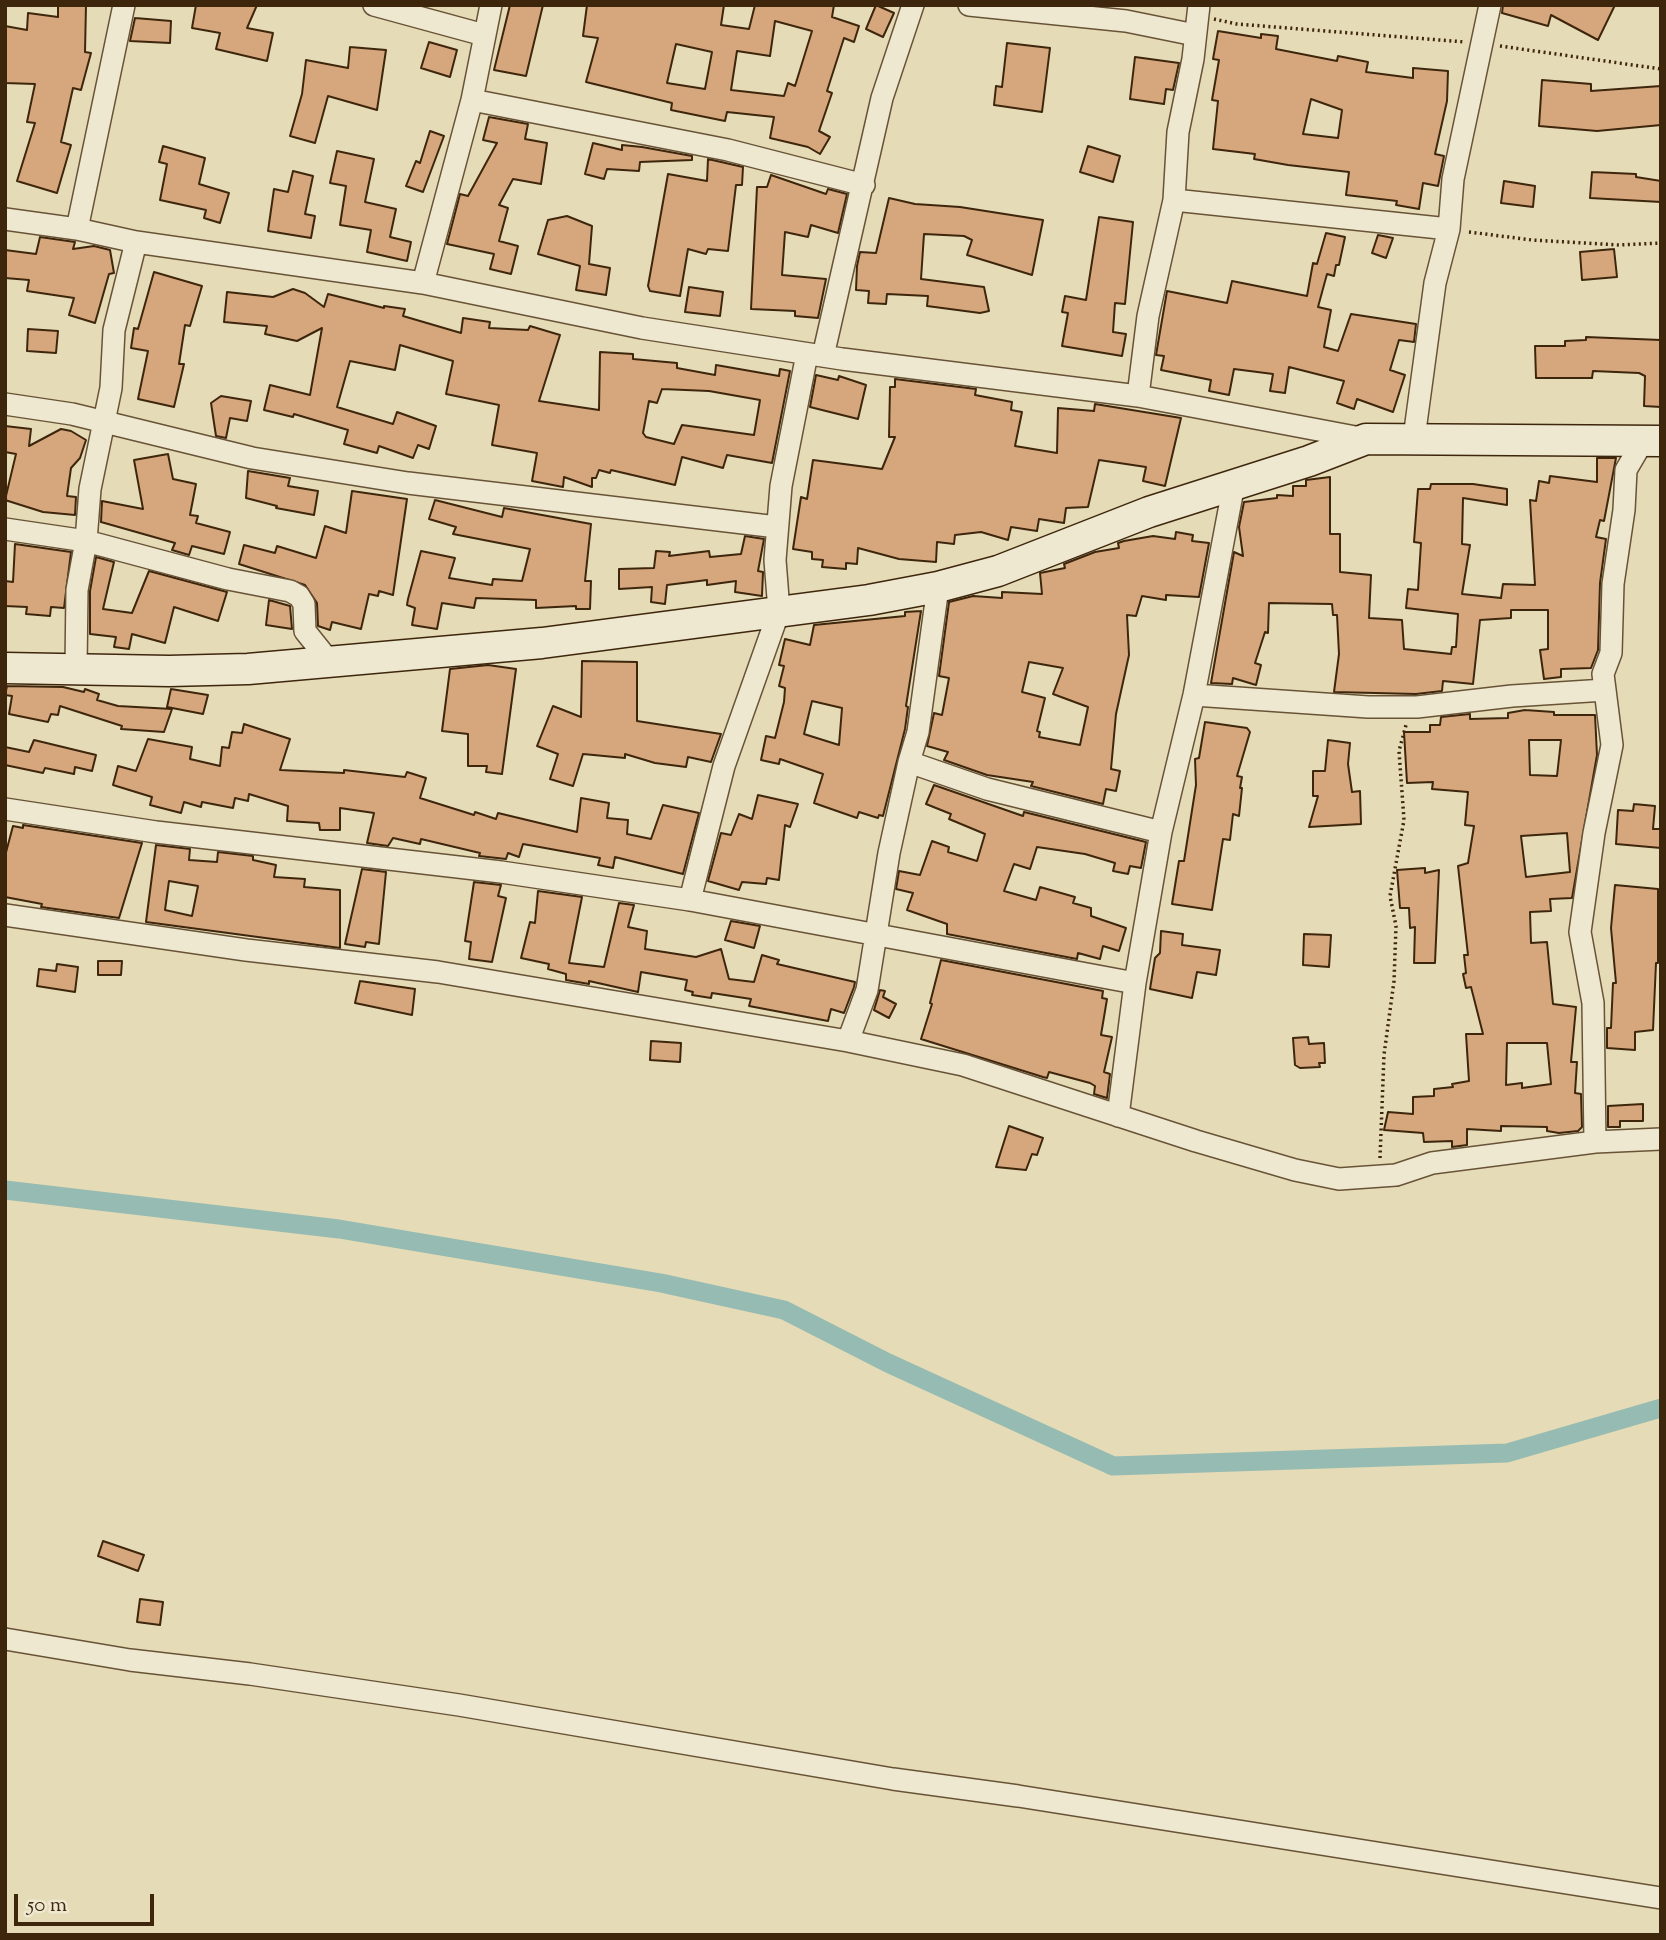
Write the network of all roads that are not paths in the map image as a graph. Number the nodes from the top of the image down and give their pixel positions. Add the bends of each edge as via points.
1 (124, 5) edge
2 (374, 5) edge
3 (491, 5) edge
4 (913, 5) edge
5 (969, 5) edge
6 (1490, 5) edge
7 (1197, 19) edge
8 (484, 35) junction
9 (471, 100) junction
10 (864, 185) junction
11 (1174, 200) junction
12 (5, 219) edge
13 (77, 229) junction
14 (1449, 229) junction
15 (136, 242) junction
16 (423, 284) junction
17 (815, 355) junction
18 (1138, 396) junction
19 (5, 404) edge
20 (102, 422) junction
21 (1414, 438) junction
22 (1366, 439) junction
23 (1652, 441) edge
24 (1234, 484) junction
25 (777, 527) junction
26 (5, 529) edge
27 (86, 541) junction
28 (937, 587) junction
29 (779, 611) junction
30 (329, 660) junction
31 (76, 667) junction
32 (5, 668) edge
33 (1605, 690) junction
34 (1194, 695) junction
35 (909, 762) junction
36 (5, 809) edge
37 (1161, 832) junction
38 (690, 900) junction
39 (5, 915) edge
40 (876, 936) junction
41 (1135, 983) junction
42 (848, 1041) junction
43 (1118, 1116) junction
44 (1661, 1139) edge
45 (1595, 1142) junction
46 (5, 1639) edge
47 (1661, 1898) edge

1 - 13 street
2 - 8 street
3 - 8 street
4 - 10 street via 882,98
5 - 7 street via 1126,21
6 - 14 street via 1453,178
7 - 11 street via 1178,132
8 - 9 street
9 - 10 street via 728,150
9 - 16 street
10 - 17 street
11 - 14 street
11 - 18 street via 1148,316
12 - 13 street
13 - 15 street
14 - 21 street via 1435,283
15 - 16 street
15 - 20 street via 114,330 111,388
16 - 17 street via 642,328
17 - 18 street
17 - 25 street via 781,486
18 - 22 street
19 - 20 street
20 - 25 street via 252,458 408,484
20 - 27 street
21 - 22 main road
21 - 23 main road
22 - 24 main road
23 - 33 street via 1626,470 1613,584 1611,653 1603,674
24 - 28 main road via 998,571
24 - 34 street
25 - 29 street
26 - 27 street
27 - 30 street via 290,591 304,604 305,631
27 - 31 street via 77,590
28 - 29 main road
28 - 35 street
29 - 30 main road via 542,643
29 - 38 street via 724,766
30 - 31 main road via 248,669
31 - 32 main road
33 - 34 street via 1411,707
33 - 45 street via 1612,745 1580,932 1593,1003
34 - 37 street
35 - 37 street via 1013,796
35 - 40 street
36 - 38 street
37 - 41 street
38 - 40 street
39 - 42 street via 438,972
40 - 41 street
40 - 42 street via 867,990
41 - 43 street
42 - 43 street via 963,1065
43 - 45 street via 1339,1179 1380,1177 1432,1163
44 - 45 street
46 - 47 street via 459,1705 893,1779

